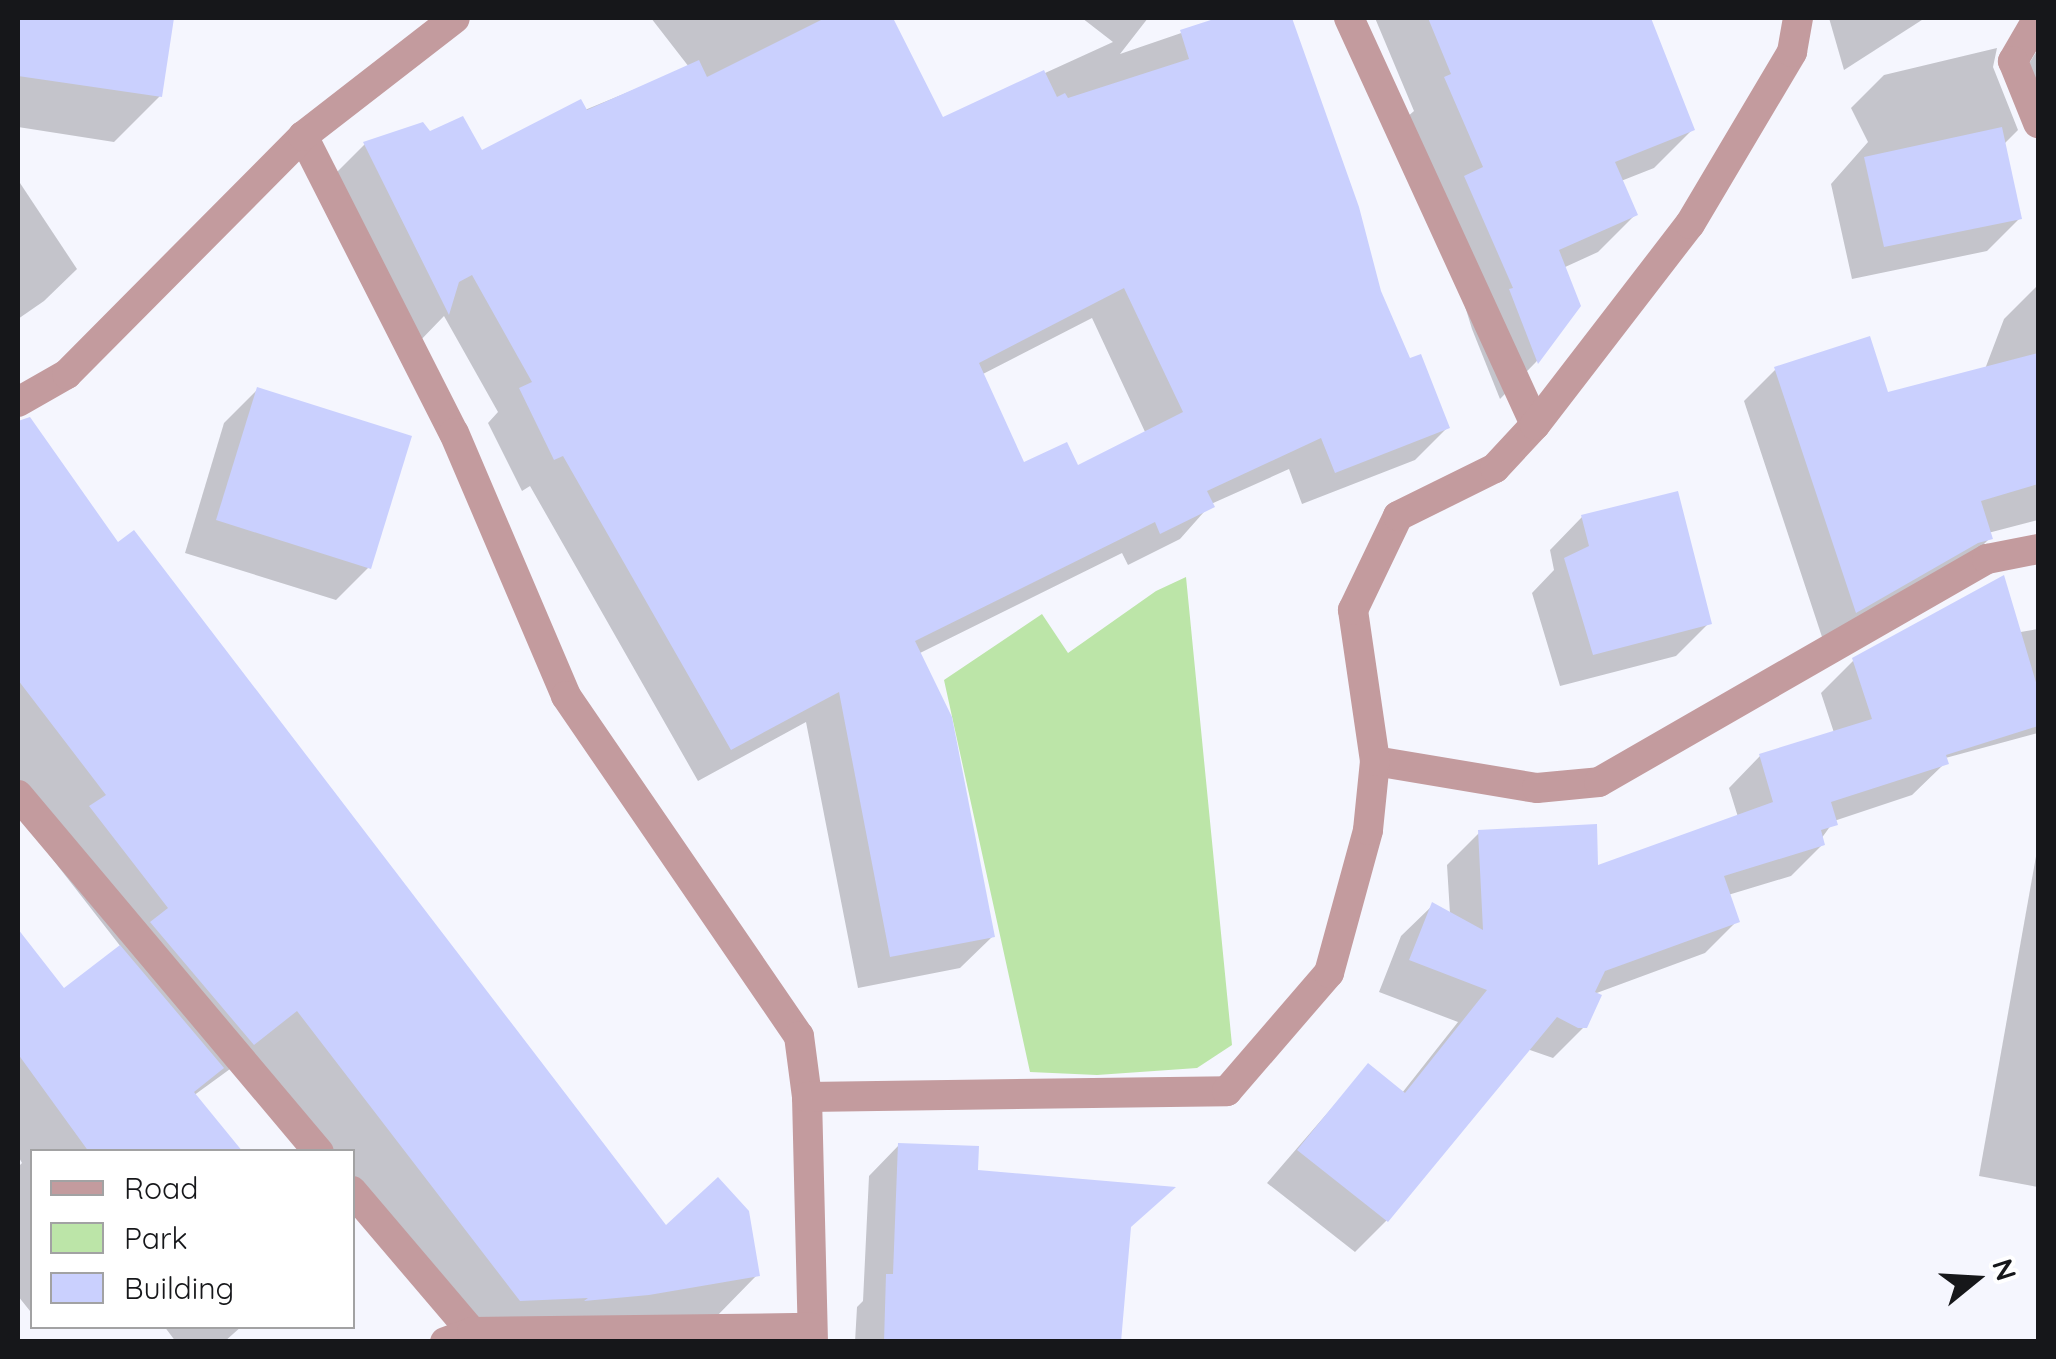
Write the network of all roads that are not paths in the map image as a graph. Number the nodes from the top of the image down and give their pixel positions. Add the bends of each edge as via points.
1 (455, 18) edge
2 (1349, 18) edge
3 (1798, 18) edge
4 (2038, 18) edge
5 (2038, 123) edge
6 (304, 136) junction
7 (18, 402) edge
8 (1535, 425) junction
9 (2038, 549) edge
10 (1375, 761) junction
11 (18, 796) edge
12 (807, 1097) junction
13 (316, 1149) edge
14 (355, 1195) edge
15 (812, 1335) edge
16 (458, 1337) edge

1 - 6 street
2 - 8 street
3 - 8 street via 1792,52 1690,224
4 - 5 street via 2013,62
6 - 7 street via 67,374
6 - 12 street via 454,433 566,696 799,1036
8 - 10 street via 1494,468 1398,516 1353,610
9 - 10 street via 1986,559 1599,782 1536,788
10 - 12 street via 1368,830 1329,974 1227,1091
11 - 13 street
12 - 15 street
14 - 16 street
15 - 16 street

